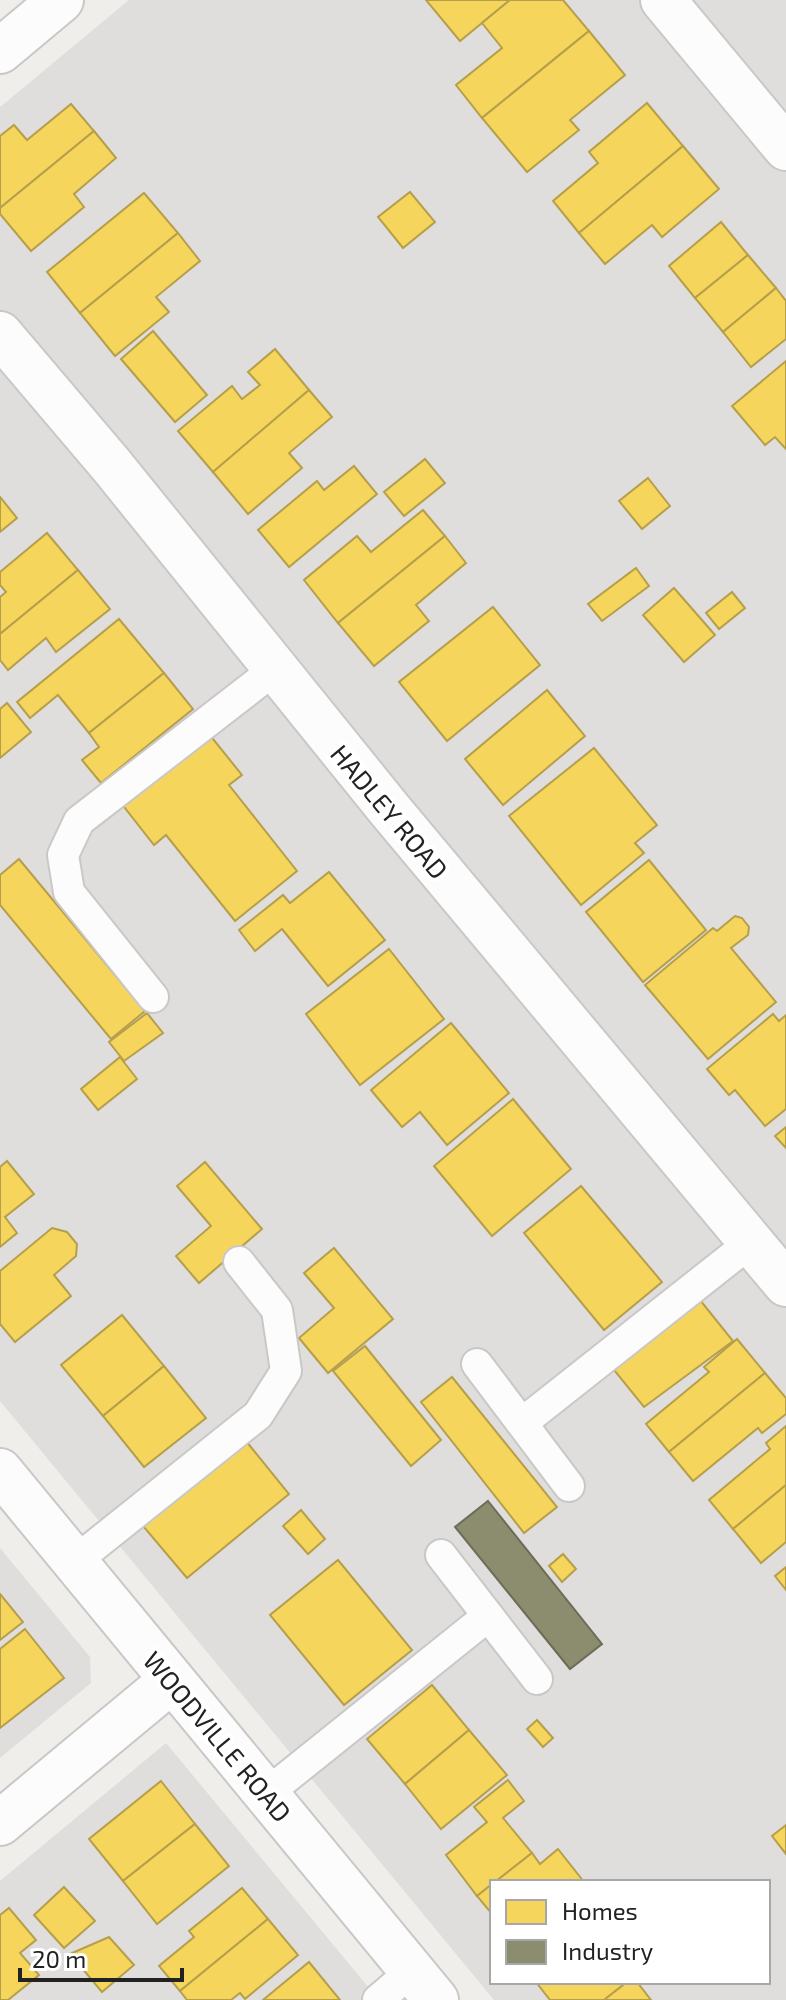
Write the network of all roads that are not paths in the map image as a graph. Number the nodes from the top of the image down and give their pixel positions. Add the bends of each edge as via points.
1 (61, 0) edge
2 (663, 0) edge
3 (0, 51) edge
4 (786, 148) edge
5 (0, 334) edge
6 (274, 670) junction
7 (153, 997) dead end
8 (751, 1242) junction
9 (239, 1262) dead end
10 (786, 1284) edge
11 (477, 1364) dead end
12 (522, 1423) junction
13 (0, 1471) edge
14 (569, 1486) dead end
15 (441, 1555) dead end
16 (74, 1562) junction
17 (488, 1616) junction
18 (537, 1679) dead end
19 (171, 1681) junction
20 (266, 1794) junction
21 (0, 1823) edge
22 (424, 1985) edge
23 (378, 2000) edge

1 - 3 street
2 - 4 street
5 - 6 street, HADLEY ROAD
6 - 7 lane via 79,821 63,855 69,892
6 - 8 street, HADLEY ROAD
8 - 10 street, HADLEY ROAD
8 - 12 lane
9 - 16 lane via 277,1310 286,1371 258,1415
11 - 12 lane
12 - 14 lane
13 - 16 street, WOODVILLE ROAD
15 - 17 lane
16 - 19 street, WOODVILLE ROAD
17 - 18 lane
17 - 20 lane
19 - 20 street, WOODVILLE ROAD
19 - 21 street
20 - 22 street, WOODVILLE ROAD
22 - 23 lane

